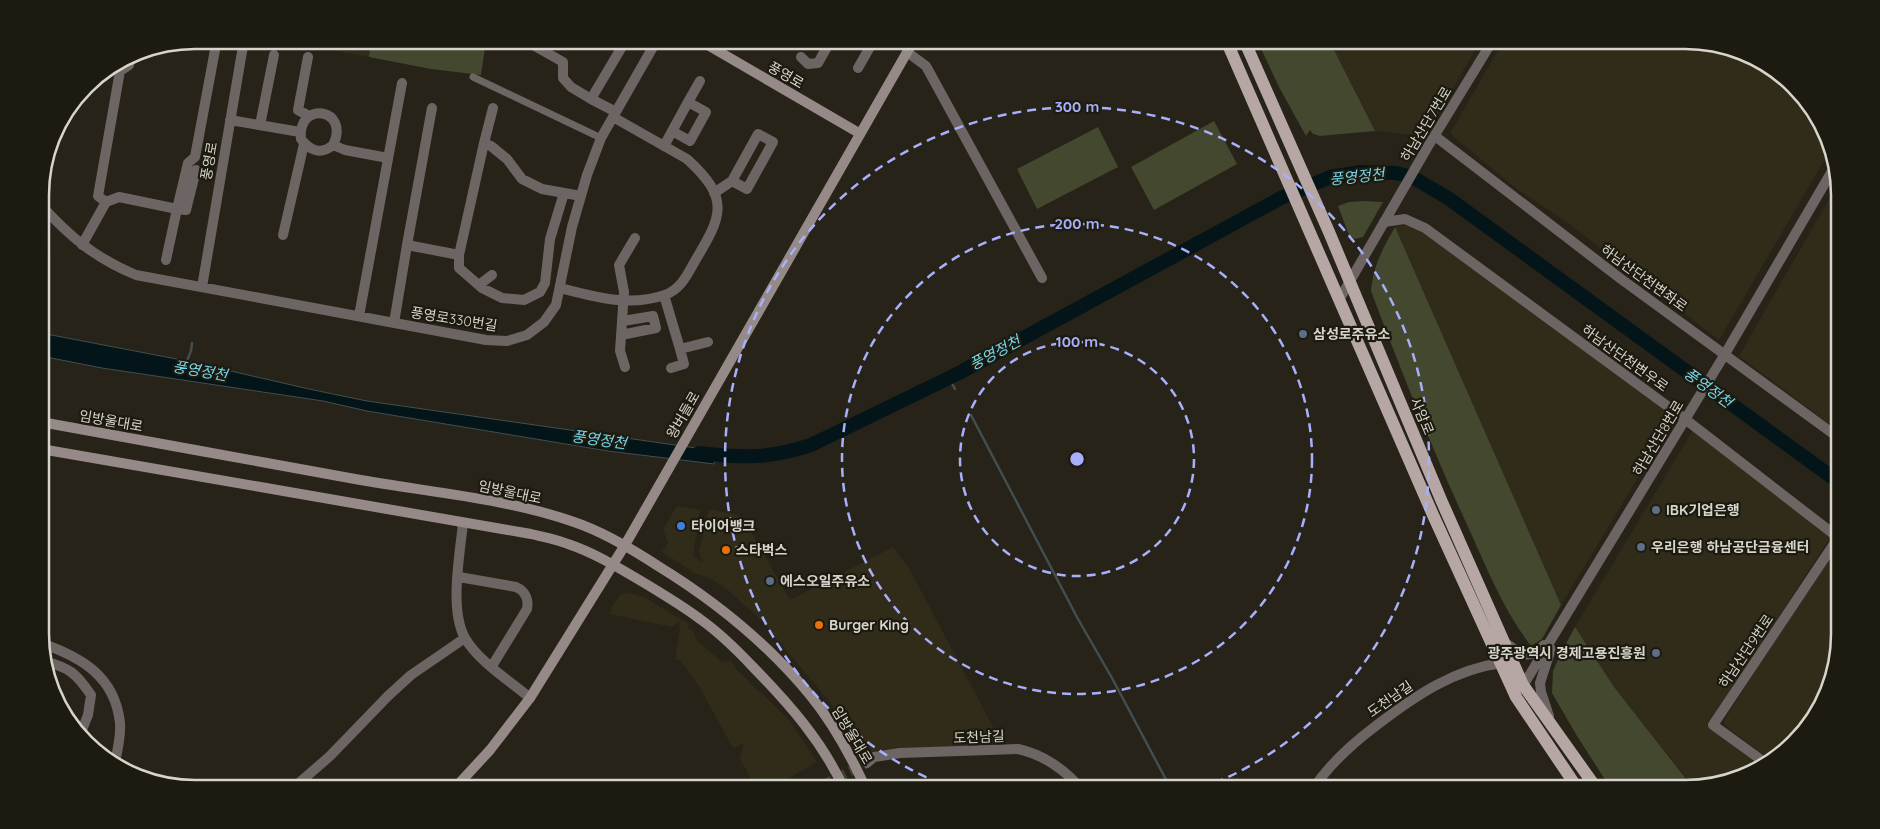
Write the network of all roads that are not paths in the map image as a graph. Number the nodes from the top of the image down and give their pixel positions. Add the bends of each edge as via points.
1 (242, 49) edge
2 (540, 49) edge
3 (621, 49) edge
4 (652, 49) edge
5 (715, 49) edge
6 (826, 49) edge
7 (869, 49) edge
8 (909, 49) edge
9 (1230, 49) edge
10 (1248, 49) edge
11 (1488, 49) edge
12 (215, 50) dead end
13 (907, 52) junction
14 (274, 55) dead end
15 (308, 57) dead end
16 (801, 57) dead end
17 (130, 64) edge
18 (858, 68) dead end
19 (473, 77) dead end
20 (700, 81) dead end
21 (402, 83) dead end
22 (591, 99) junction
23 (688, 102) junction
24 (432, 108) dead end
25 (493, 108) dead end
26 (615, 114) junction
27 (309, 116) junction
28 (230, 120) junction
29 (260, 125) junction
30 (300, 132) junction
31 (672, 132) junction
32 (860, 133) junction
33 (1435, 136) junction
34 (601, 138) junction
35 (484, 143) junction
36 (304, 144) junction
37 (333, 145) junction
38 (664, 146) junction
39 (388, 158) junction
40 (196, 170) dead end
41 (1830, 175) edge
42 (732, 181) junction
43 (564, 193) junction
44 (714, 193) junction
45 (581, 196) junction
46 (106, 202) junction
47 (177, 209) junction
48 (49, 213) edge
49 (1384, 222) junction
50 (283, 235) dead end
51 (635, 238) dead end
52 (82, 245) junction
53 (407, 245) junction
54 (459, 255) junction
55 (166, 260) dead end
56 (492, 275) dead end
57 (1042, 278) dead end
58 (1349, 281) junction
59 (479, 285) junction
60 (202, 287) junction
61 (560, 288) junction
62 (664, 295) junction
63 (624, 300) junction
64 (1339, 300) junction
65 (359, 316) junction
66 (623, 321) junction
67 (394, 323) junction
68 (621, 335) junction
69 (708, 342) dead end
70 (680, 349) junction
71 (1723, 356) junction
72 (625, 367) dead end
73 (670, 368) dead end
74 (1687, 416) junction
75 (49, 423) edge
76 (1831, 432) edge
77 (49, 450) edge
78 (463, 523) junction
79 (1831, 533) edge
80 (625, 545) junction
81 (1831, 551) edge
82 (613, 564) junction
83 (459, 577) junction
84 (1558, 629) junction
85 (465, 638) junction
86 (1504, 642) junction
87 (50, 646) edge
88 (52, 663) edge
89 (1502, 663) junction
90 (492, 666) junction
91 (1523, 685) junction
92 (1516, 697) junction
93 (530, 698) junction
94 (1551, 724) junction
95 (83, 727) edge
96 (116, 757) edge
97 (1760, 759) edge
98 (867, 763) tunnel mouth
99 (302, 780) edge
100 (462, 780) edge
101 (840, 780) edge
102 (862, 780) edge
103 (1074, 780) edge
104 (1319, 780) edge
105 (1572, 780) edge
106 (1591, 780) edge

1 - 28 street, 풍영로
2 - 22 street via 562,62 563,78
3 - 22 street
4 - 26 street, 풍영로330번길
5 - 32 main road, 풍영로
6 - 16 street via 818,63 808,64
7 - 18 street
8 - 13 main road, 왕버들로
9 - 64 main road
10 - 58 main road, 사암로
11 - 33 street, 하남산단7번로
12 - 47 street via 195,157 188,163
13 - 32 main road, 왕버들로
13 - 57 street via 926,66
14 - 29 street
15 - 27 street via 298,110
17 - 46 street via 120,71 98,196
19 - 34 street
20 - 23 street
21 - 39 street
22 - 26 street
23 - 31 street
23 - 31 street via 706,112 690,141
24 - 53 street
25 - 35 street
26 - 34 street, 풍영로330번길
26 - 38 street
27 - 30 street
27 - 37 street via 324,113 334,120 337,133
28 - 29 street
28 - 60 street, 풍영로
29 - 30 street
30 - 36 street
31 - 38 street
32 - 80 main road, 왕버들로
33 - 49 street, 하남산단7번로
33 - 71 street, 하남산단천변좌로
34 - 45 street, 풍영로330번길
35 - 43 street via 508,159 522,179 542,189
35 - 54 street
36 - 37 street via 318,151
36 - 50 street
37 - 39 street
38 - 44 street via 687,159
39 - 65 street
40 - 47 street via 186,210
41 - 71 street, 하남산단8번로
42 - 42 street via 758,134 773,142 747,189
42 - 44 street
43 - 45 street
43 - 59 street via 550,239 545,284 540,292 524,300 502,298
44 - 62 street via 718,210 714,227 682,282
45 - 61 street, 풍영로330번길
46 - 47 street via 119,197
46 - 52 street
47 - 55 street
48 - 52 street, 풍영로330번길
49 - 58 street, 하남산단7번로
49 - 74 street, 하남산단천변우로 via 1405,219 1425,228
51 - 63 street via 619,264
52 - 60 street, 풍영로330번길 via 99,258 136,275
53 - 54 street
53 - 67 street
54 - 59 street via 459,268
56 - 59 street
58 - 64 street, 하남산단7번로
58 - 86 main road, 사암로
60 - 65 street, 풍영로330번길
61 - 63 street via 610,301
61 - 67 street, 풍영로330번길 via 556,305 544,322 527,335 507,341
62 - 63 street
62 - 70 street
63 - 66 street
64 - 89 main road
65 - 67 street, 풍영로330번길
66 - 68 street
66 - 68 street via 653,316 656,328
68 - 72 street via 620,351
69 - 70 street
70 - 73 street via 684,364
71 - 74 street, 하남산단8번로
71 - 76 street, 하남산단천변좌로
74 - 79 street, 하남산단천변우로
74 - 84 street, 하남산단8번로
75 - 80 main road, 임방울대로 via 484,500 575,522
77 - 78 main road
78 - 82 main road via 567,543
78 - 83 street
80 - 82 main road, 왕버들로
80 - 102 main road, 임방울대로 via 717,606 776,658 825,716
81 - 97 street, 하남산단9번로 via 1713,725
82 - 93 main road, 왕버들로
82 - 101 main road via 675,601 728,641 801,719 826,753
83 - 85 street via 457,609
83 - 90 street via 516,588 525,594 528,602 527,609
84 - 86 street via 1538,652 1532,654 1523,654
84 - 91 street, 하남산단8번로
84 - 94 street via 1540,683
85 - 90 street
85 - 99 street via 405,680
86 - 91 main road, 사암로
87 - 96 street via 79,658 96,672 110,691 120,724
88 - 95 street via 78,676 91,696
89 - 92 main road
89 - 104 street, 도천남길 via 1456,675 1406,702 1338,758
90 - 93 street
91 - 92 street, 하남산단8번로
91 - 94 main road, 사암로
92 - 105 main road
93 - 100 main road, 왕버들로
94 - 106 main road, 사암로
98 - 103 street, 도천남길 via 874,757 900,753 1018,749 1060,768

